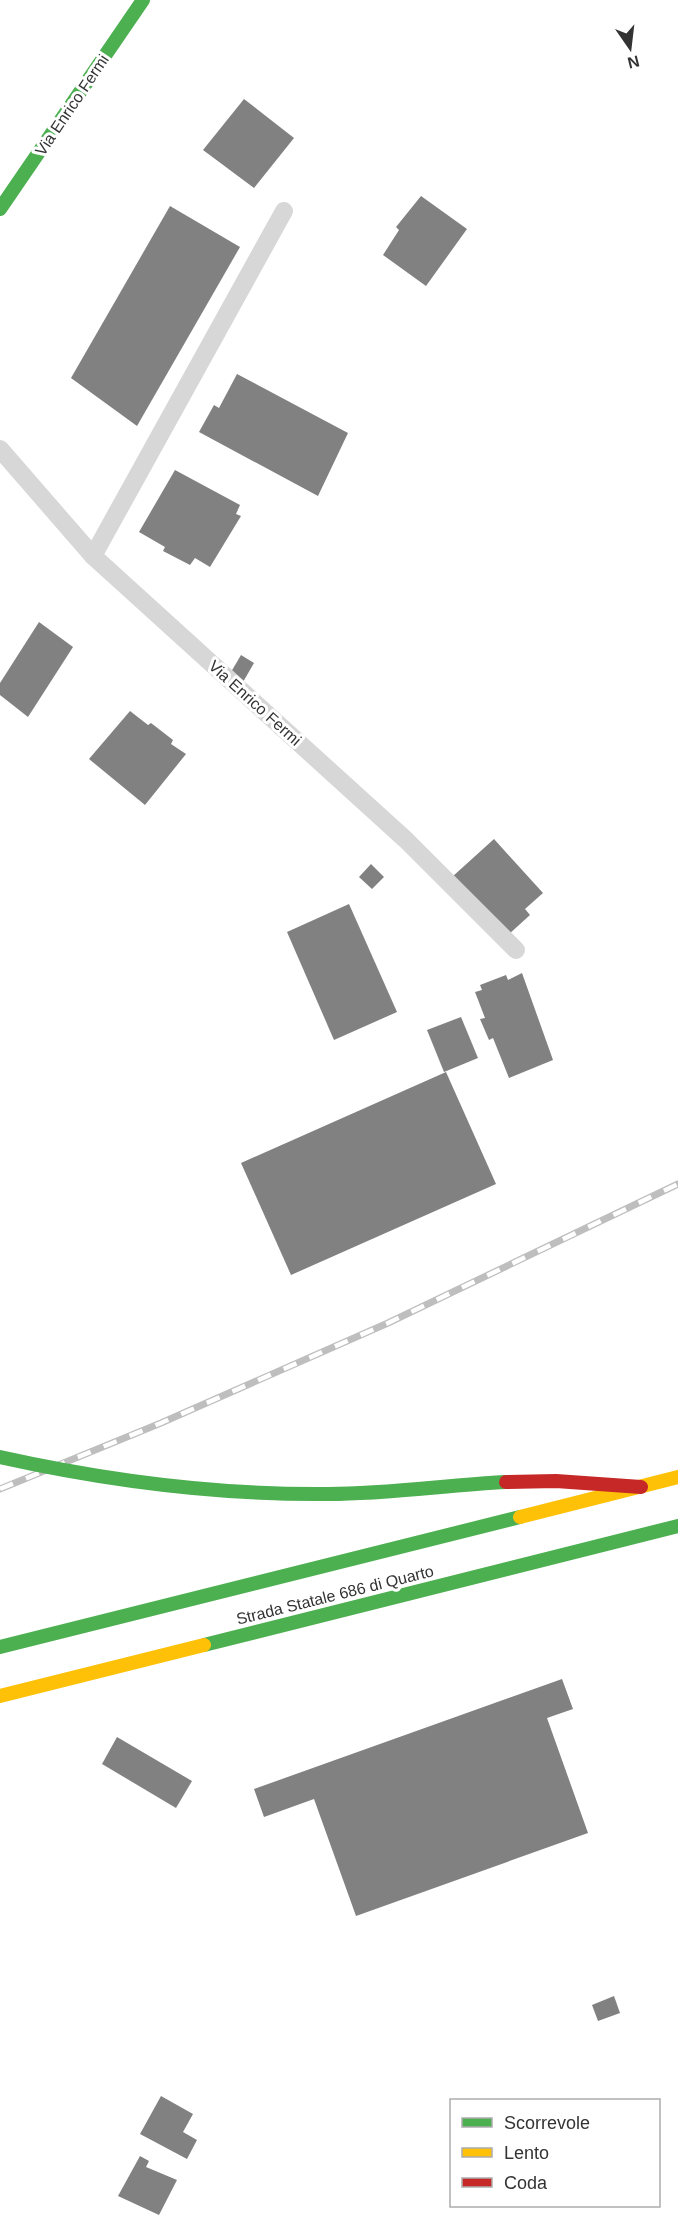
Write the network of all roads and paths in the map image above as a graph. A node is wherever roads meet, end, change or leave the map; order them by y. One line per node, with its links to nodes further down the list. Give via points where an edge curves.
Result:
1 (143, 0): 2 (main road, Via Enrico Fermi)
2 (0, 209)
3 (284, 211): 5 (lane)
4 (0, 449): 5 (lane, Via Enrico Fermi)
5 (93, 556): 6 (lane, Via Enrico Fermi, via 406,840)
6 (516, 950)
7 (0, 1457): 9 (main road, bridge, via 131,1480 260,1492 398,1492 528,1481)
8 (678, 1477): 9 (main road, Strada Statale 686 di Quarto)
9 (641, 1486): 11 (main road, Strada Statale 686 di Quarto, bridge)
10 (678, 1526): 12 (main road, Strada Statale 686 di Quarto)
11 (0, 1647)
12 (0, 1696)

